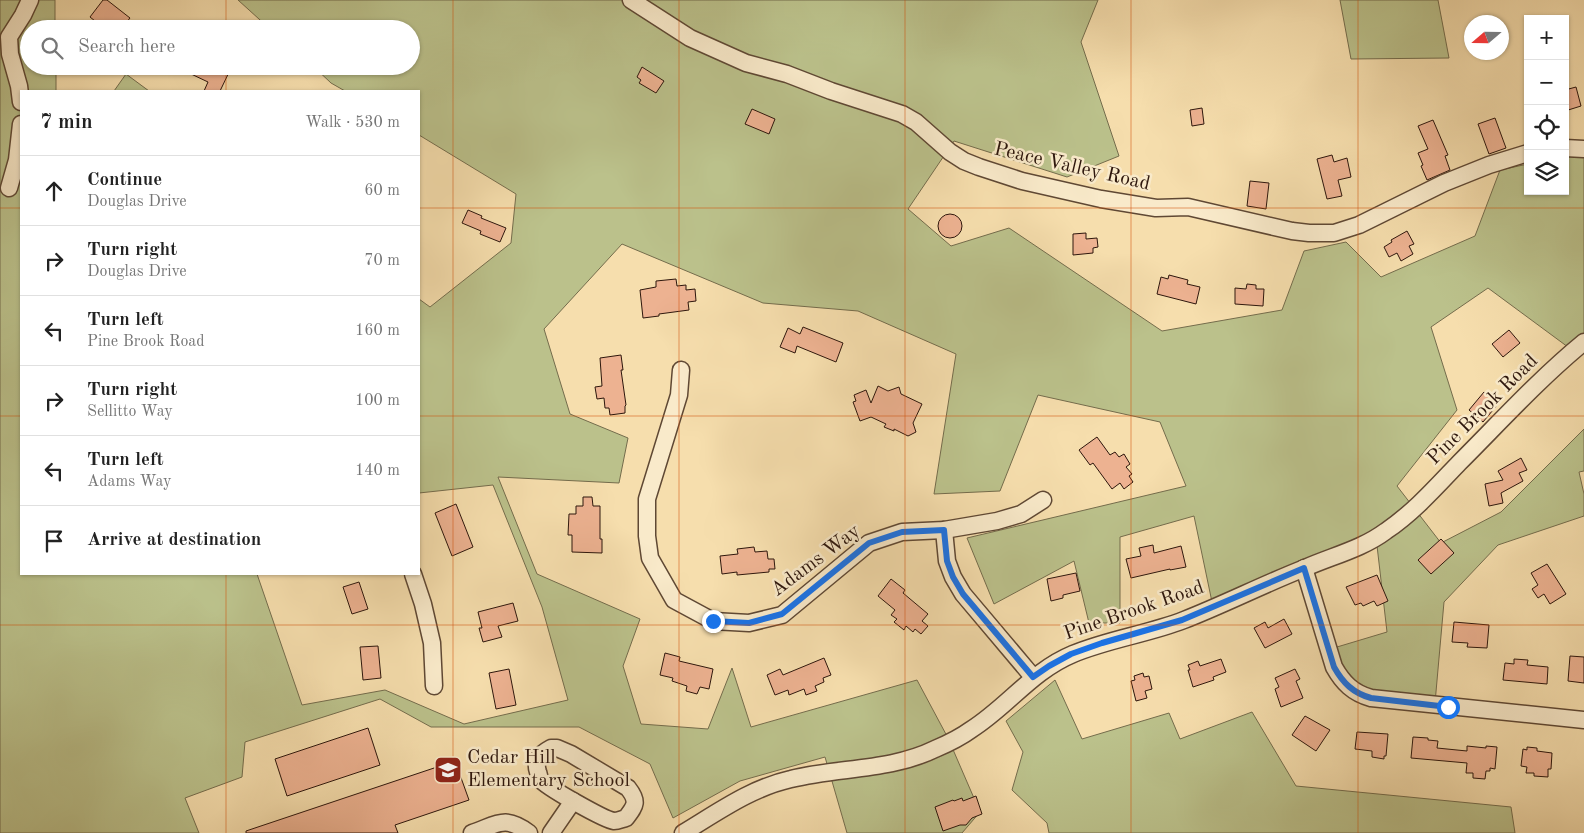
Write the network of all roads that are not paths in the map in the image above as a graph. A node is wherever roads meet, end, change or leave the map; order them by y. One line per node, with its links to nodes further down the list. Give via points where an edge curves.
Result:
1 (30, 0): 3 (street, via 9,37 10,54)
2 (631, 0): 7 (street, Peace Valley Road, via 690,38 746,63 902,114 964,161 1022,181 1101,199 1156,208 1188,207 1292,231 1334,233 1359,225 1489,165)
3 (20, 90)
4 (20, 133): 8 (street)
5 (1569, 148): 6 (street)
6 (1584, 149)
7 (1524, 154)
8 (10, 188)
9 (1584, 342): 13 (street, Pine Brook Road, via 1526,394 1419,505 1386,532 1359,548)
10 (681, 370): 12 (street, Adams Way, via 679,396 647,499 650,558 674,600 713,621 749,623 782,614 869,543 902,532)
11 (1043, 500): 12 (street, Adams Way, via 1021,514)
12 (944, 530): 15 (street, via 947,561 953,577)
13 (1304, 568): 15 (street, Pine Brook Road, via 1182,620 1071,654); 17 (street, via 1334,667 1356,692 1371,698)
14 (413, 575): 16 (street, via 432,643)
15 (1033, 677): 22 (street, Pine Brook Road, via 972,730 934,750 887,765 793,778 769,785)
16 (434, 686)
17 (1584, 720)
18 (573, 801): 18 (street, via 614,821 626,818 635,803 628,788 570,754 551,748 536,762 540,779); 21 (street)
19 (472, 833): 20 (street, via 503,822 520,826)
20 (529, 833)
21 (551, 833)
22 (683, 833)

